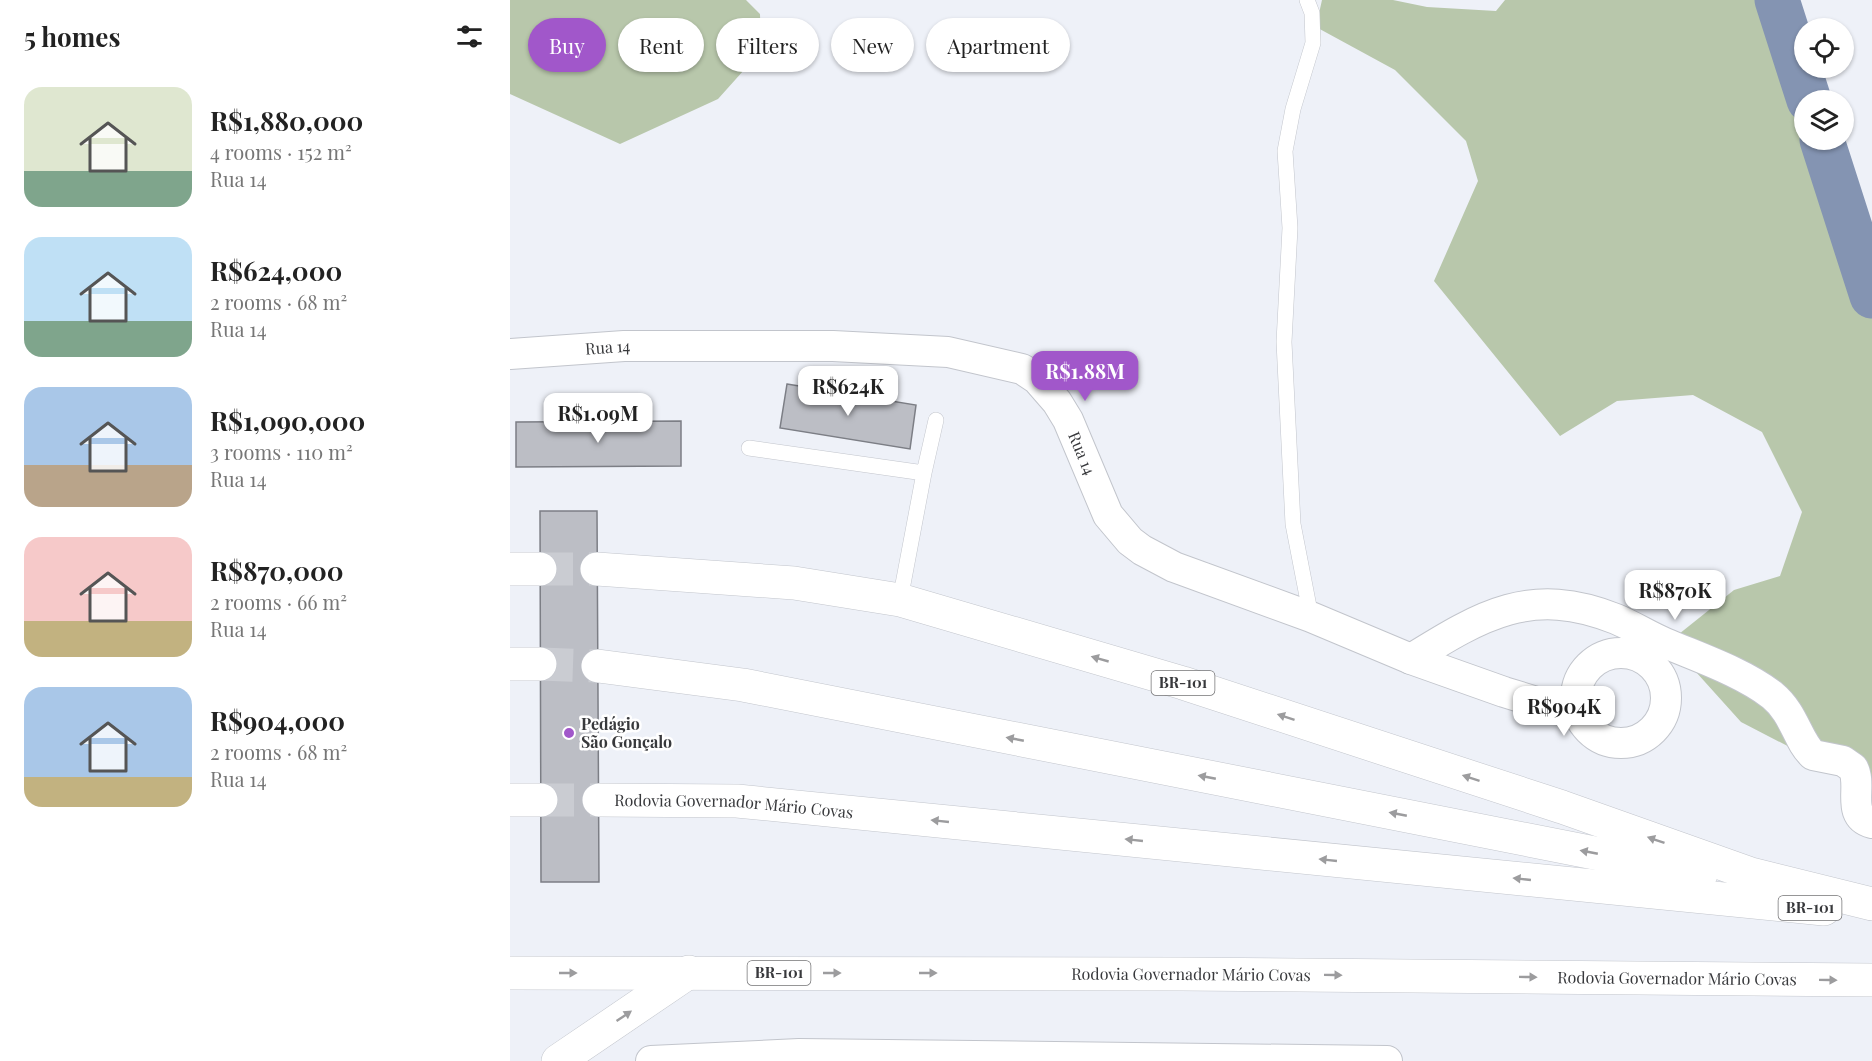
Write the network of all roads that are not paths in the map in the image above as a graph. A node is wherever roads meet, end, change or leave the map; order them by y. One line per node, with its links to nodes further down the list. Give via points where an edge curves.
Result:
1 (1307, 0): 8 (lane, via 1312,13 1313,43 1285,151 1290,228 1284,342 1293,524)
2 (510, 354): 8 (street, Rua 14, via 624,346 833,346 948,352 1022,369 1037,379 1057,402 1108,514 1130,541 1174,567)
3 (936, 420): 5 (lane)
4 (749, 448): 5 (lane)
5 (924, 473): 7 (lane)
6 (597, 569): 7 (highway, BR-101, via 794,583)
7 (900, 600): 14 (highway, BR-101, one-way to 7, via 1751,874 1183,683)
8 (1311, 617): 9 (street, Rua 14)
9 (1411, 659): 11 (street, Rua 14); 13 (street, via 1461,628 1515,608 1552,603 1615,619 1771,694 1791,715 1809,751 1853,768 1857,811)
10 (598, 666): 14 (highway, BR-101, one-way to 10, via 743,685)
11 (1578, 715)
12 (599, 800): 15 (highway, Rodovia Governador Mário Covas / BR-101, one-way to 12, via 737,801)
13 (1869, 822)
14 (1872, 906)
15 (1872, 914)
16 (689, 972): 17 (highway, Rodovia Governador Mário Covas / BR-101, one-way to 16); 18 (highway, Rodovia Governador Mário Covas / BR-101, one-way to 18); 20 (highway, one-way to 16)
17 (510, 973)
18 (1872, 980)
19 (799, 1058): 21 (street); 22 (street)
20 (558, 1061)
21 (651, 1061)
22 (1387, 1061)

